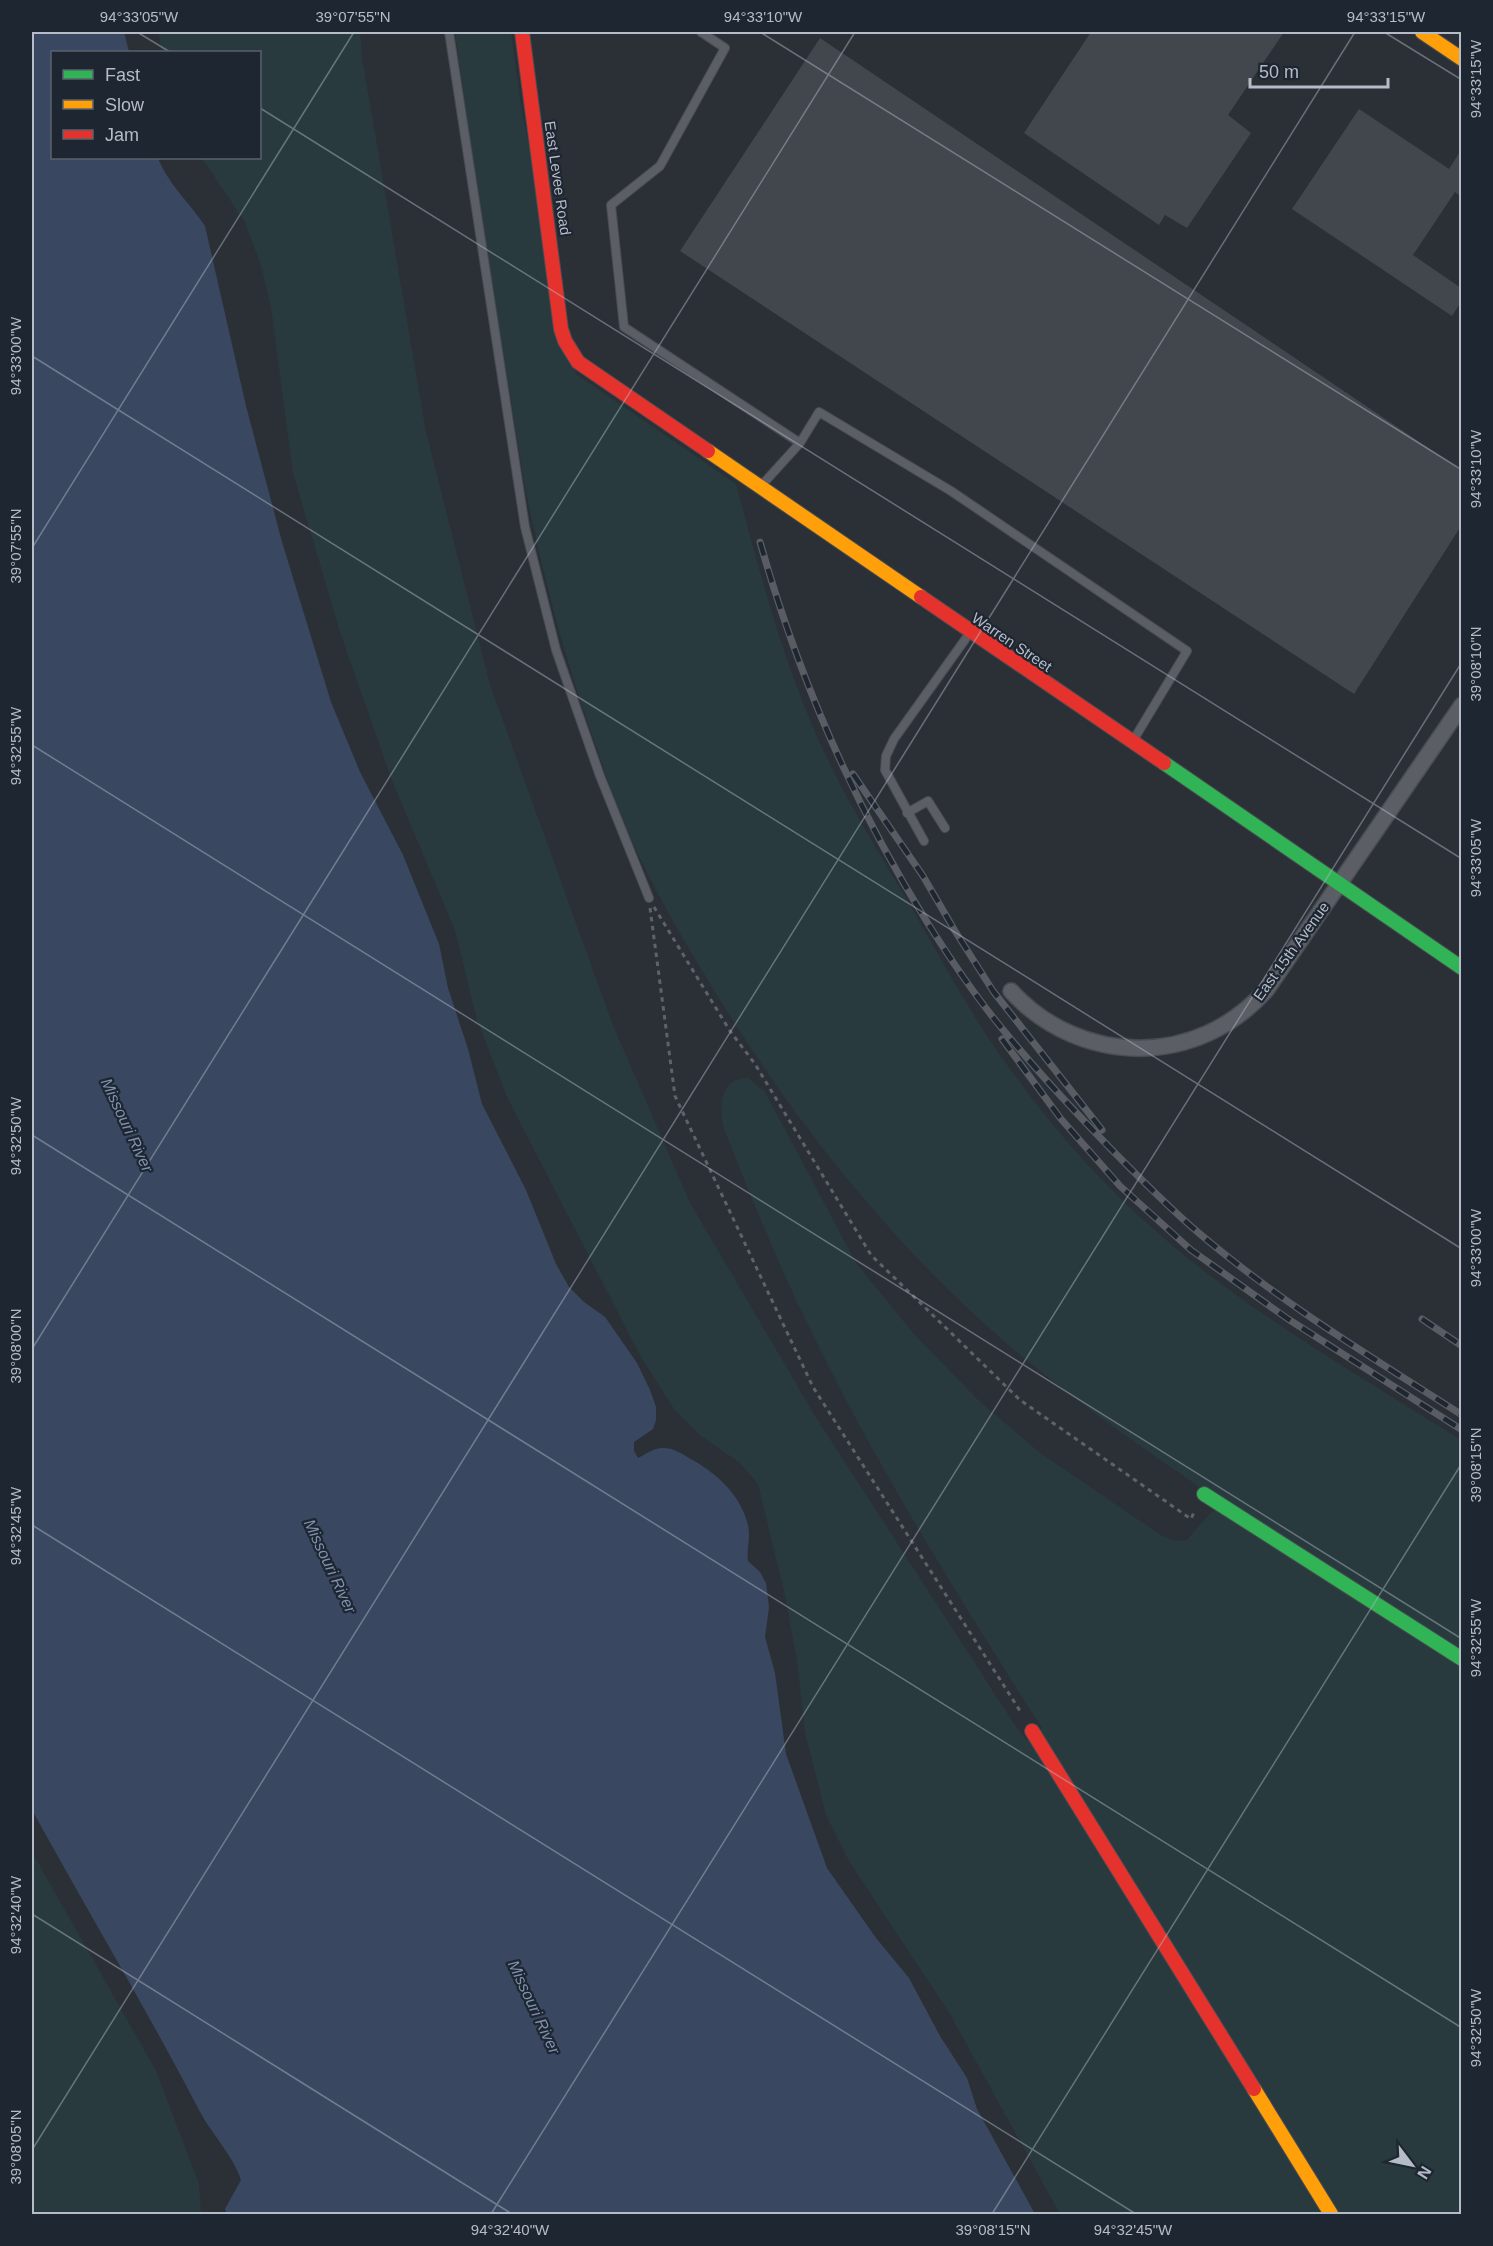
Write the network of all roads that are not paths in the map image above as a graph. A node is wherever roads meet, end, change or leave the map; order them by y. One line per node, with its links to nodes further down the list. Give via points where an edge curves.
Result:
1 (448, 32): 16 (lane, via 525,527 556,650 600,776)
2 (522, 32): 6 (street, East Levee Road)
3 (701, 32): 7 (lane, via 725,48 660,166 611,205 624,327)
4 (1422, 32): 5 (street)
5 (1461, 58)
6 (561, 328): 8 (street, Warren Street, via 578,362)
7 (800, 443): 8 (lane); 11 (lane, via 819,412 951,491 1187,651)
8 (759, 488): 9 (street, Warren Street)
9 (970, 633): 11 (street, Warren Street); 12 (lane, via 886,756 885,770)
10 (1461, 705): 15 (street, East 15th Avenue)
11 (1132, 743): 15 (street, Warren Street)
12 (907, 813): 13 (lane, via 928,801); 14 (lane)
13 (945, 828)
14 (924, 842)
15 (1338, 884): 17 (street, Warren Street); 18 (street, East 15th Avenue, via 1258,999 1236,1018 1199,1038 1171,1046 1115,1047 1064,1032 1041,1019)
16 (649, 898)
17 (1461, 968)
18 (1011, 991)
19 (1204, 1494): 20 (street)
20 (1461, 1659)
21 (1032, 1731): 22 (street)
22 (1330, 2214)

